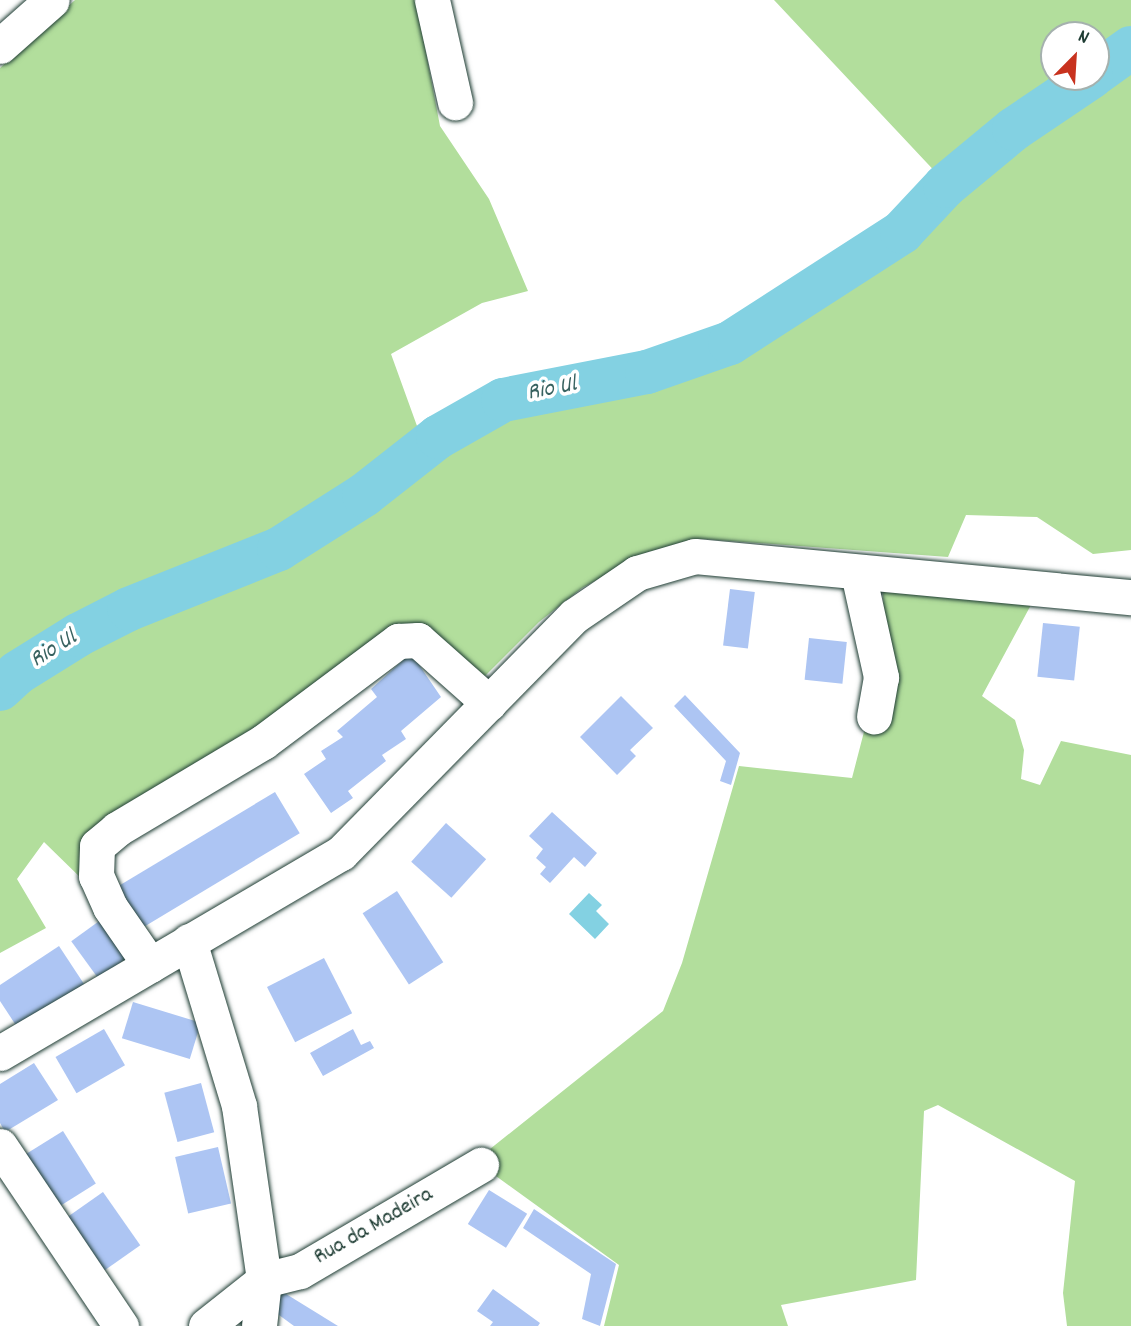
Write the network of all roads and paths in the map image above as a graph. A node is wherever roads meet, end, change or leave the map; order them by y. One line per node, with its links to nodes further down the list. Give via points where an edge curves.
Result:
1 (52, 0): 3 (street)
2 (432, 0): 4 (street)
3 (0, 46)
4 (455, 102)
5 (858, 573): 6 (street); 7 (street, via 695,556 637,573 574,615); 8 (street, via 881,677)
6 (1131, 597)
7 (489, 703): 9 (street, via 341,853); 10 (street, via 418,640 398,641 263,741 117,829 97,846 96,876 110,907)
8 (874, 716)
9 (189, 941): 10 (street); 14 (street, via 239,1106)
10 (150, 965): 11 (street)
11 (0, 1053)
12 (0, 1146): 16 (street)
13 (481, 1165): 14 (street, Rua da Madeira, via 300,1271)
14 (264, 1280): 15 (street); 17 (street)
15 (261, 1325)
16 (121, 1326)
17 (206, 1326)

